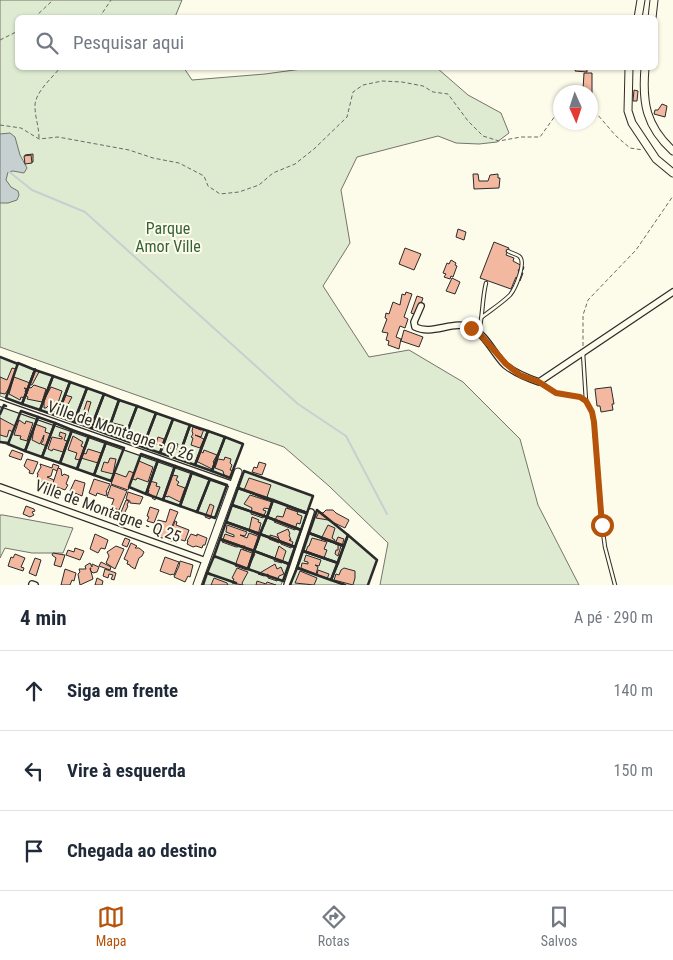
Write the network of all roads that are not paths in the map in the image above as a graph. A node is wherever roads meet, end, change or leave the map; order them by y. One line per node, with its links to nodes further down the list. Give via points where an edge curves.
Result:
1 (641, 0): 3 (street)
2 (654, 0): 4 (street)
3 (638, 15)
4 (652, 15)
5 (628, 70): 8 (street, via 628,111 632,123 651,152)
6 (645, 70): 7 (street, via 643,87 647,115 660,139)
7 (673, 151)
8 (673, 173)
9 (508, 252): 13 (lane, via 521,260 516,284 511,294)
10 (486, 283): 13 (lane)
11 (673, 292): 15 (street)
12 (421, 306): 14 (street, via 414,322 419,329 460,325)
13 (482, 317): 14 (lane)
14 (479, 333): 16 (street, via 506,364 520,375)
15 (583, 353): 16 (street); 17 (lane)
16 (539, 382): 17 (lane, via 556,393)
17 (586, 401): 26 (lane, via 594,422 605,547)
18 (0, 403): 20 (street, Ville de Montagne - Q 26)
19 (238, 472): 20 (street)
20 (234, 485): 23 (street)
21 (0, 487): 23 (street, Ville de Montagne - Q 25)
22 (311, 512): 25 (street)
23 (206, 561): 24 (street)
24 (198, 585)
25 (287, 585)
26 (616, 585)

